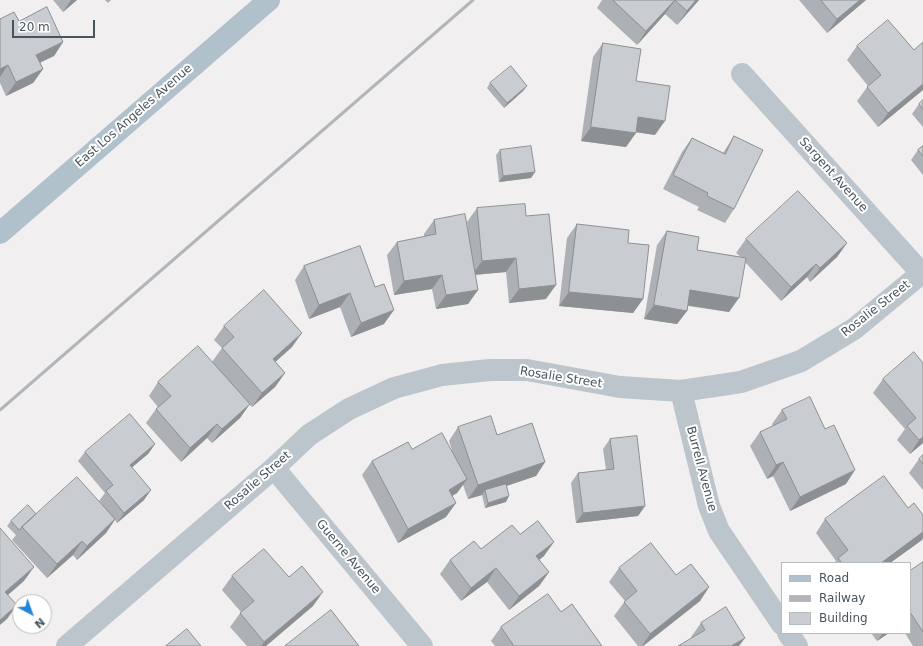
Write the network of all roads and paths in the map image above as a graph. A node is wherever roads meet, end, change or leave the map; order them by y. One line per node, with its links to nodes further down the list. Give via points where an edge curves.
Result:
1 (268, 0): 3 (main road, East Los Angeles Avenue)
2 (742, 74): 4 (street, Sargent Avenue)
3 (0, 233)
4 (922, 273): 5 (street, Rosalie Street, via 854,329 801,361 741,382)
5 (681, 391): 6 (street, Rosalie Street, via 620,387 527,370 490,370 442,375 394,388 349,409 309,435); 7 (street, Burrell Avenue, via 709,506 719,531)
6 (274, 468): 9 (street, Rosalie Street); 10 (street, Guerne Avenue)
7 (781, 623)
8 (789, 634): 11 (street)
9 (67, 646)
10 (422, 646)
11 (797, 646)

